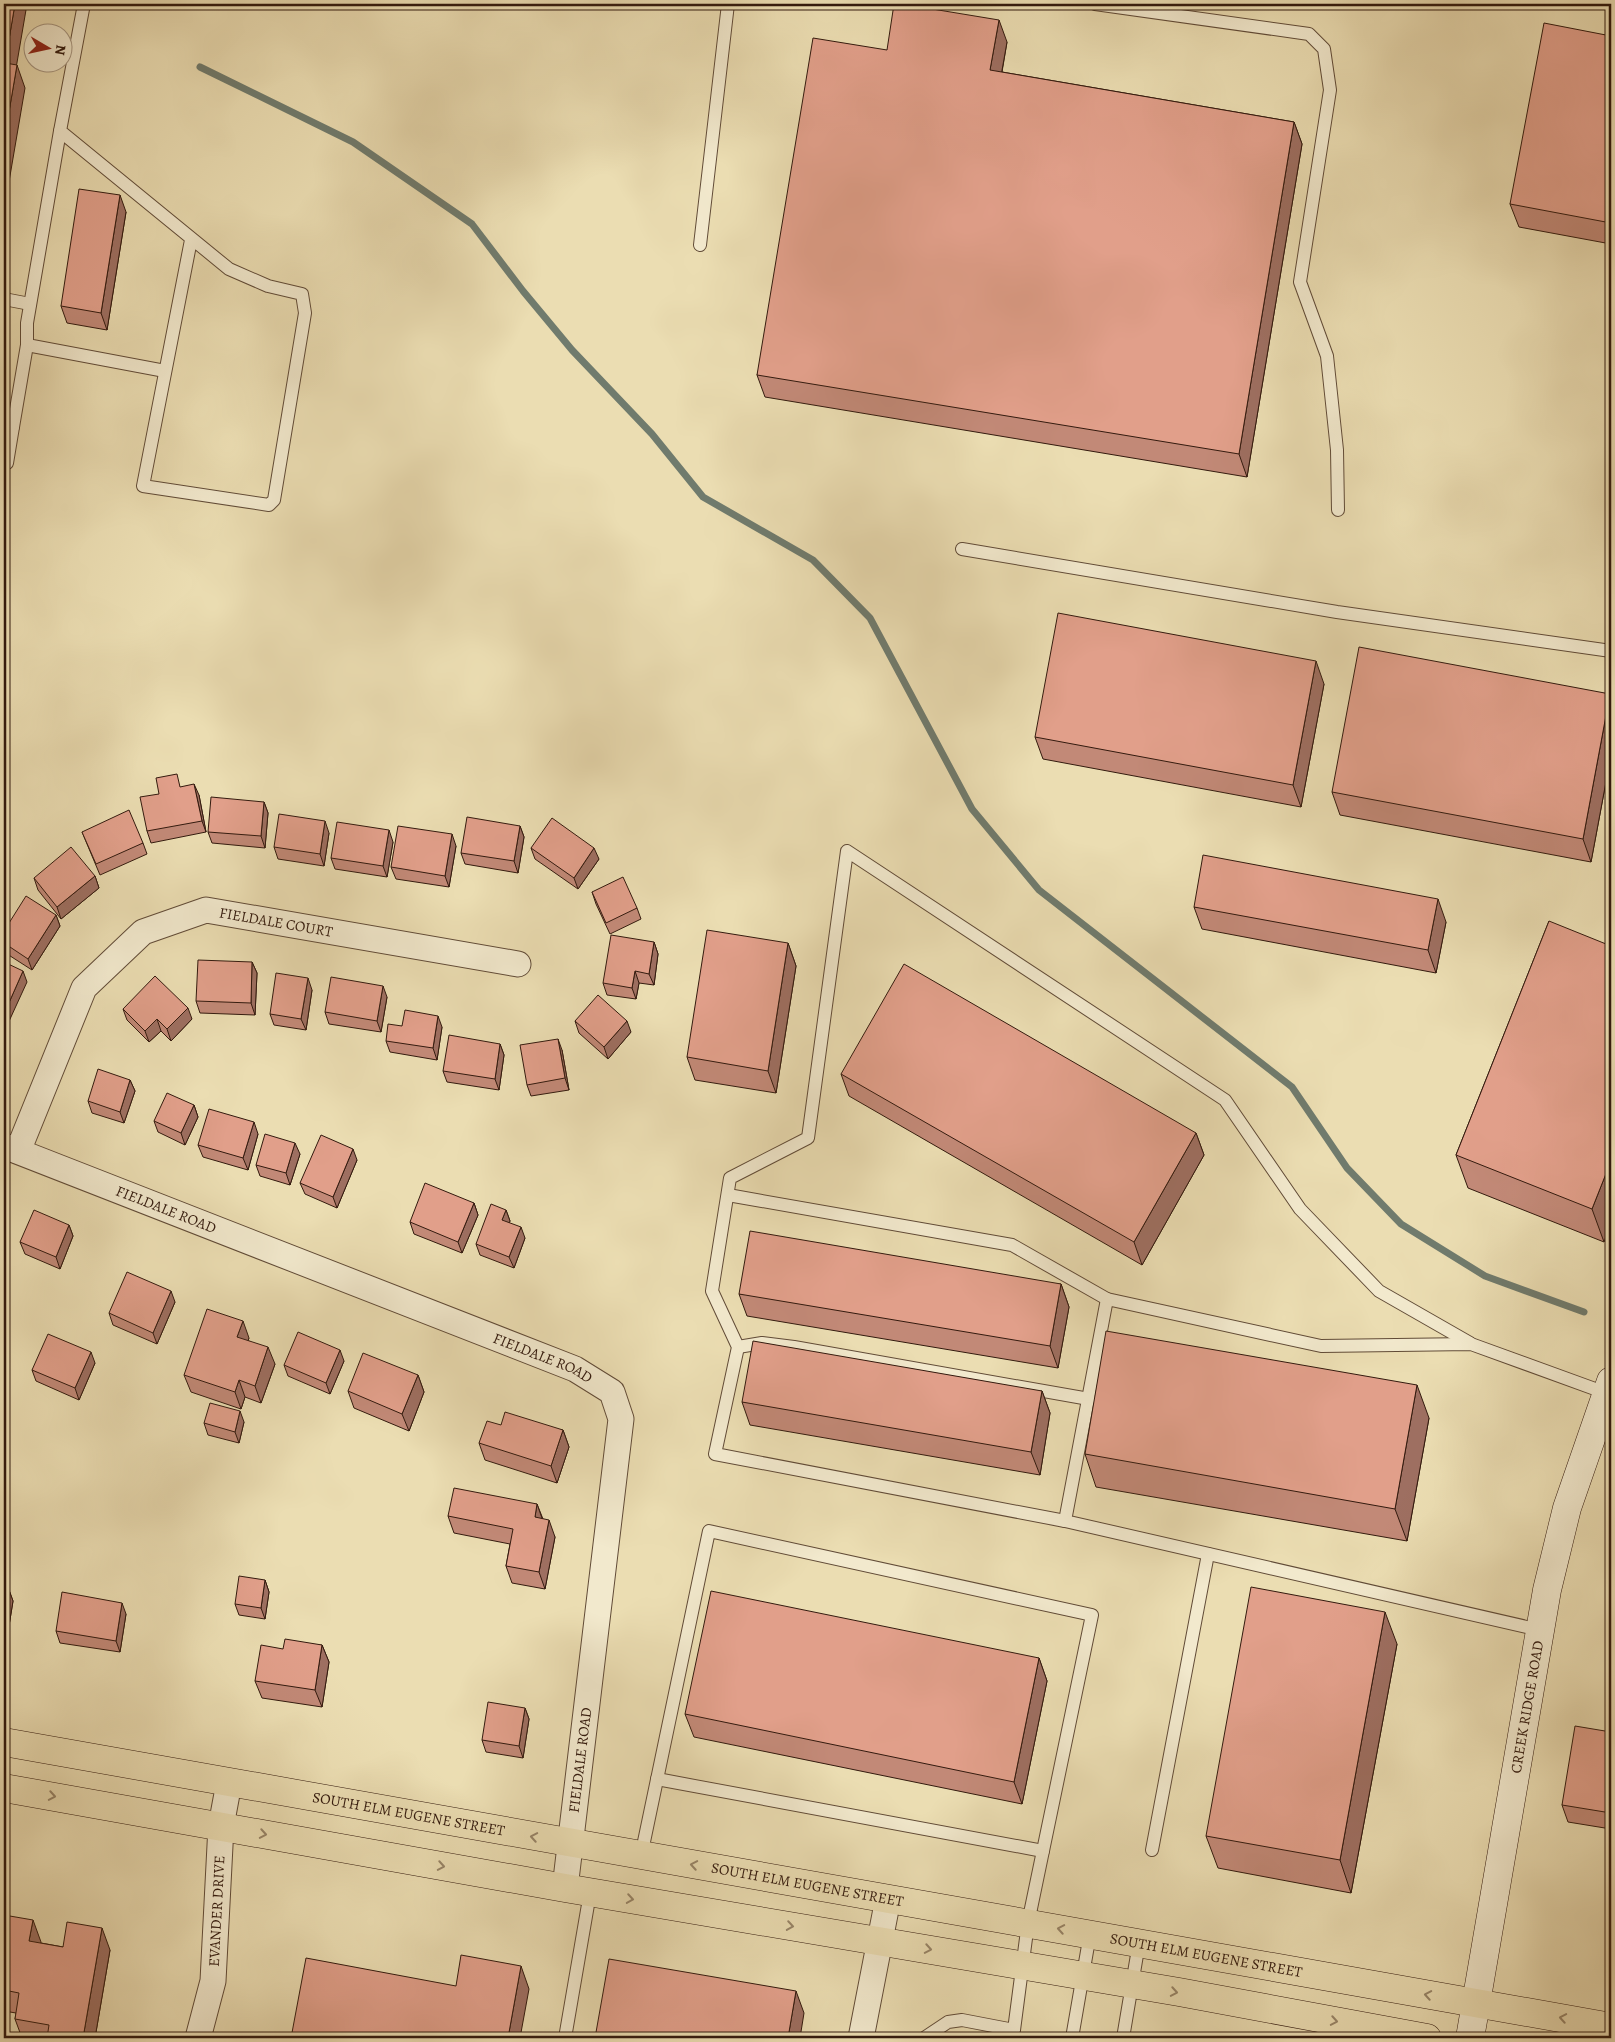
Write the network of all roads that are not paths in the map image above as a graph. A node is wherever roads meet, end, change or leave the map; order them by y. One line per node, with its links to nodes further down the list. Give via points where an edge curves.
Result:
1 (84, 4): 4 (lane)
2 (728, 4): 6 (lane)
3 (1095, 4): 13 (lane, via 1309,34 1324,49 1330,90 1300,282 1327,356 1337,450)
4 (60, 131): 5 (lane); 8 (lane)
5 (191, 240): 10 (lane); 10 (lane, via 228,269 268,286 302,294 305,313 274,500 269,505 143,486)
6 (700, 245)
7 (4, 299): 8 (lane)
8 (30, 304): 9 (lane)
9 (27, 345): 10 (lane); 11 (lane)
10 (165, 371)
11 (8, 426): 12 (lane)
12 (7, 462)
13 (1338, 510)
14 (962, 550): 15 (lane, via 1337,612)
15 (1611, 651)
16 (518, 964): 17 (street, FIELDALE COURT, via 206,910 143,932 84,988)
17 (11, 1149): 32 (street, FIELDALE ROAD, via 576,1369 612,1392 621,1419)
18 (728, 1194): 19 (lane, via 1012,1245); 20 (lane, via 730,1178 808,1138 848,851 1225,1100 1300,1209 1379,1291); 21 (lane, via 712,1291)
19 (1107, 1299): 20 (lane, via 1321,1346); 23 (lane)
20 (1470, 1344): 22 (lane)
21 (738, 1347): 23 (lane, via 762,1343 794,1347); 24 (lane, via 715,1454)
22 (1609, 1387): 26 (main road, CREEK RIDGE ROAD, via 1567,1508)
23 (1088, 1399): 24 (lane)
24 (1065, 1521): 25 (lane)
25 (1208, 1554): 26 (lane); 33 (lane)
26 (1540, 1630): 45 (main road, CREEK RIDGE ROAD)
27 (4, 1742): 29 (main road, SOUTH ELM EUGENE STREET)
28 (657, 1779): 34 (lane); 34 (lane, via 709,1531 1092,1615); 35 (lane)
29 (228, 1783): 31 (street, EVANDER DRIVE); 32 (main road, SOUTH ELM EUGENE STREET, one-way to 29)
30 (4, 1788): 31 (main road, one-way to 31)
31 (221, 1826): 36 (main road, one-way to 36); 48 (street, EVANDER DRIVE, via 213,1981)
32 (570, 1843): 35 (main road, SOUTH ELM EUGENE STREET); 36 (street, FIELDALE ROAD)
33 (1152, 1850)
34 (1043, 1851): 38 (lane)
35 (641, 1856): 37 (main road, SOUTH ELM EUGENE STREET, one-way to 35)
36 (577, 1890): 40 (main road, one-way to 40); 49 (lane)
37 (888, 1899): 38 (main road, SOUTH ELM EUGENE STREET); 40 (street)
38 (1028, 1923): 39 (main road, SOUTH ELM EUGENE STREET, one-way to 38); 42 (lane)
39 (1090, 1934): 41 (main road, SOUTH ELM EUGENE STREET); 43 (lane)
40 (880, 1941): 42 (main road, one-way to 42); 50 (street)
41 (1139, 1943): 44 (lane); 45 (main road, SOUTH ELM EUGENE STREET, one-way to 41)
42 (1022, 1966): 43 (main road); 47 (lane)
43 (1083, 1976): 44 (main road); 52 (lane)
44 (1133, 1984): 53 (lane); 54 (main road, one-way to 54)
45 (1476, 2003): 46 (main road, SOUTH ELM EUGENE STREET, one-way to 45); 55 (main road, CREEK RIDGE ROAD)
46 (1611, 2027)
47 (1015, 2034): 51 (lane, via 962,2020 948,2022)
48 (198, 2038)
49 (565, 2038)
50 (862, 2038)
51 (924, 2038)
52 (1072, 2038)
53 (1123, 2038)
54 (1427, 2038)
55 (1470, 2038)

